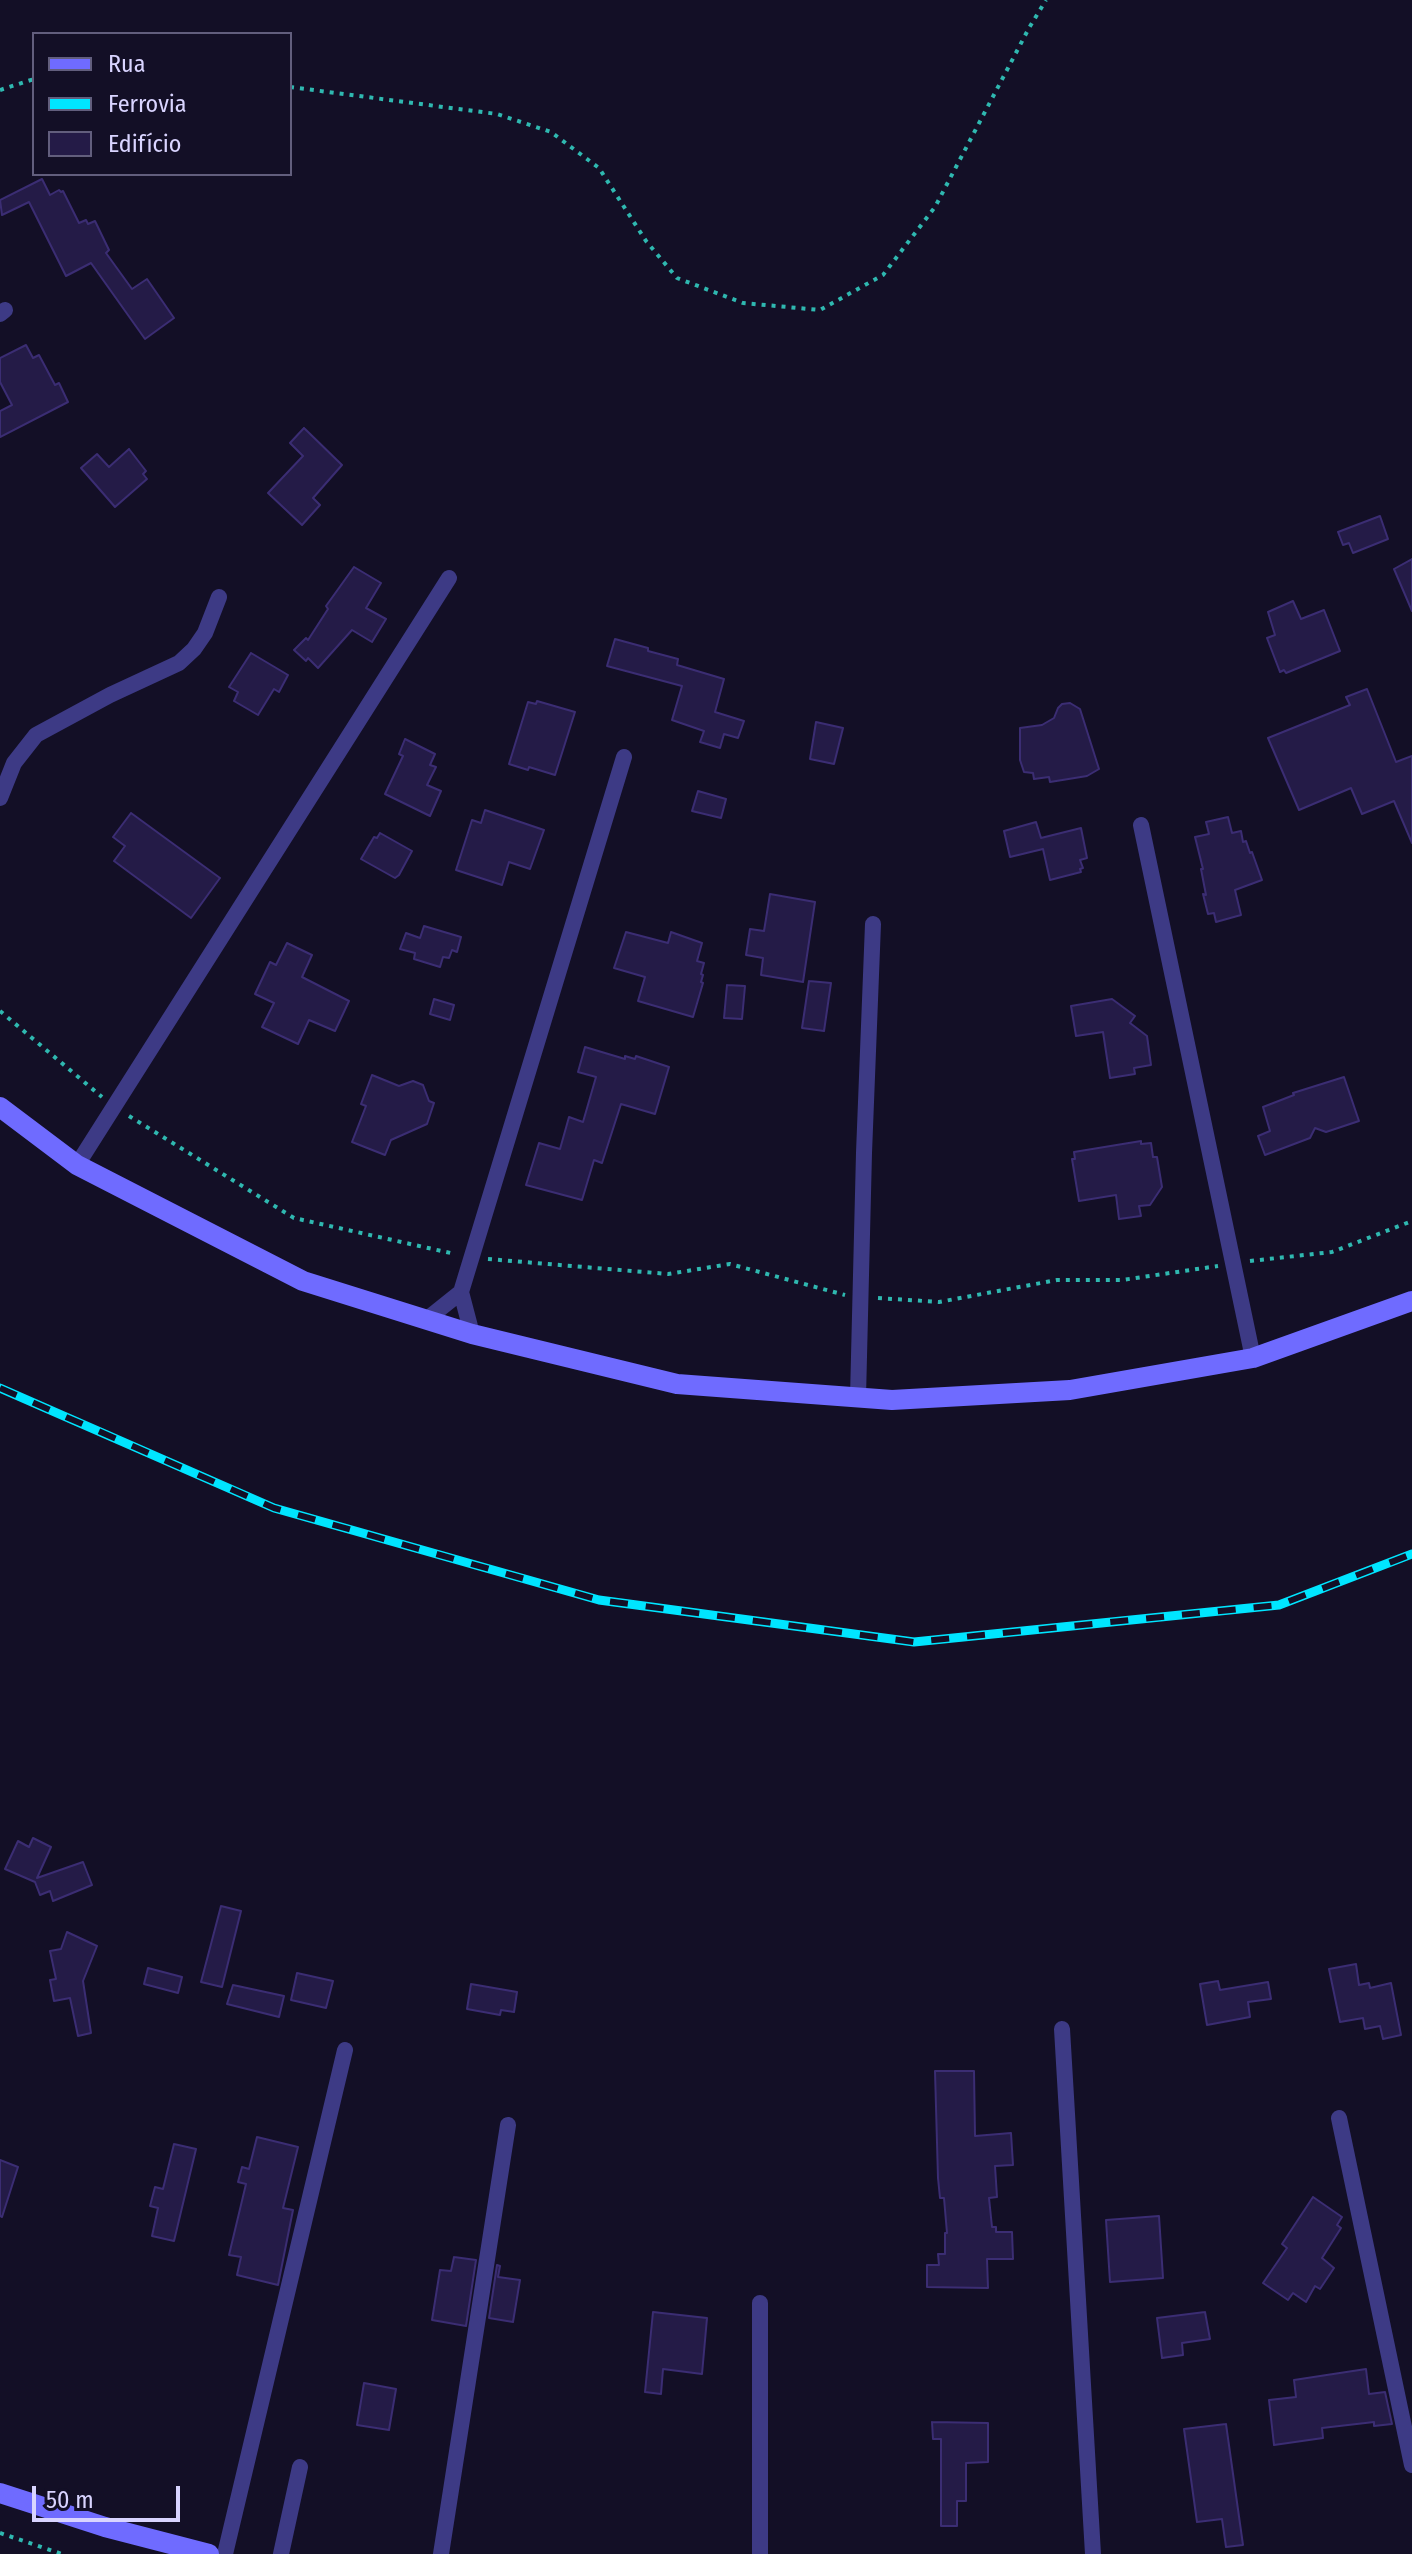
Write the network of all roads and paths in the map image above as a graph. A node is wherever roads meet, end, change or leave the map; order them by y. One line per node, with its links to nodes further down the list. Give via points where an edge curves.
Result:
1 (1046, 0): 3 (path, via 935,207 883,275 820,310 743,303 677,278 599,168 551,132 497,114)
2 (32, 80): 4 (path)
3 (292, 87)
4 (0, 90)
5 (449, 578): 13 (street)
6 (219, 597): 8 (street, via 205,633 179,663 36,735 14,763)
7 (624, 757): 16 (street)
8 (0, 798)
9 (1141, 825): 17 (street)
10 (873, 924): 19 (street)
11 (0, 1011): 13 (path)
12 (0, 1107): 14 (street)
13 (114, 1107): 14 (street); 16 (path, via 294,1218)
14 (77, 1165): 21 (street, via 303,1281)
15 (1412, 1221): 17 (path, via 1332,1252)
16 (472, 1258): 18 (street); 19 (path, via 668,1274 730,1264)
17 (1233, 1264): 19 (path, via 1122,1280 1057,1280 939,1302); 23 (street)
18 (461, 1292): 21 (street); 22 (street)
19 (859, 1297): 24 (street)
20 (1412, 1301): 23 (street)
21 (426, 1320): 22 (street)
22 (472, 1334): 24 (street, via 677,1384)
23 (1253, 1358): 24 (street, via 1070,1390 892,1400)
24 (858, 1397)
25 (1062, 2029): 40 (street)
26 (345, 2050): 36 (street)
27 (1339, 2118): 30 (street)
28 (508, 2125): 38 (street)
29 (760, 2303): 39 (street)
30 (1412, 2465)
31 (300, 2467): 37 (street)
32 (0, 2493): 35 (street)
33 (0, 2533): 34 (path)
34 (62, 2554)
35 (209, 2554)
36 (225, 2554)
37 (281, 2554)
38 (441, 2554)
39 (760, 2554)
40 (1093, 2554)

